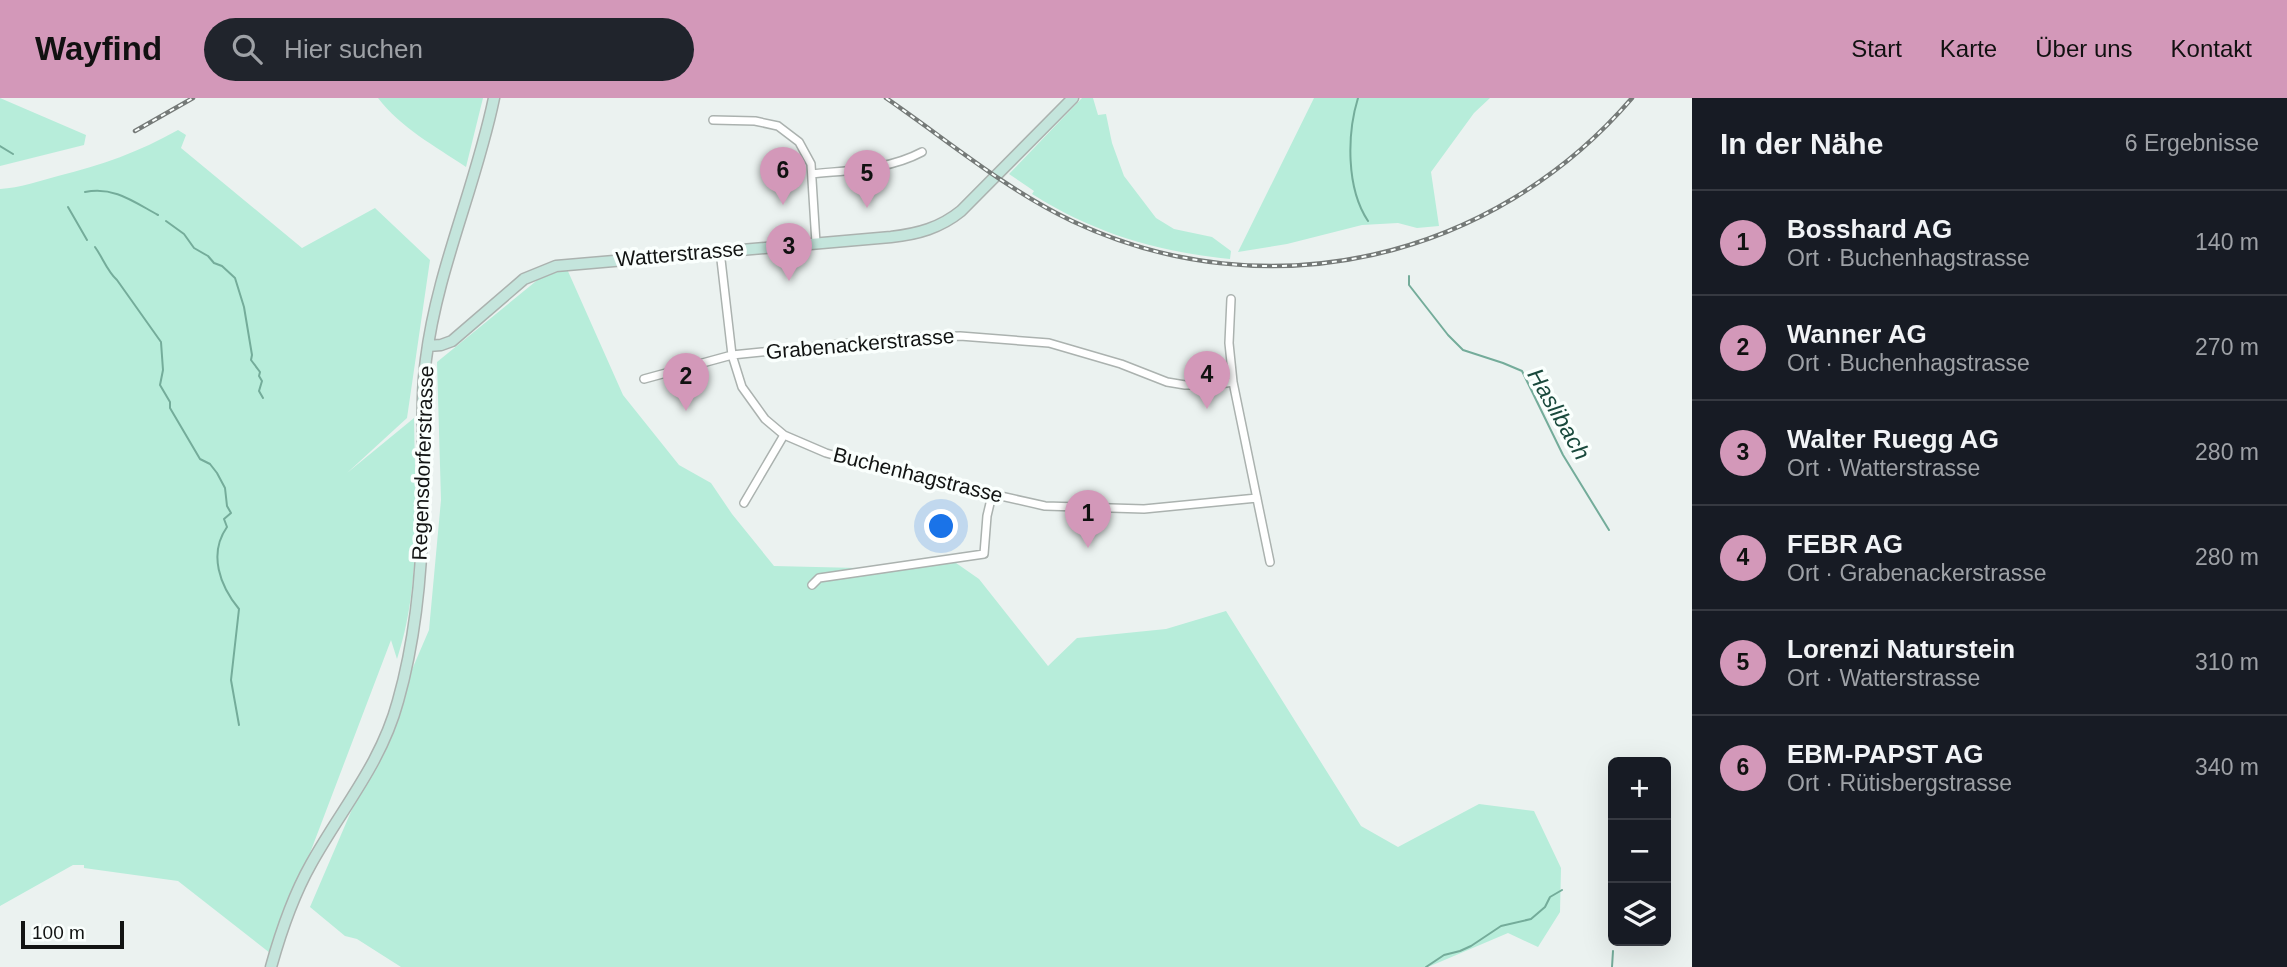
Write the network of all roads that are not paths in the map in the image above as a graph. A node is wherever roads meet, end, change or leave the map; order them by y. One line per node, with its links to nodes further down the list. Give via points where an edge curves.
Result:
1 (494, 98): 9 (street, Regensdorferstrasse)
2 (1073, 98): 6 (street, Watterstrasse, via 972,201 942,224 908,235)
3 (713, 120): 5 (street, via 778,125 799,142)
4 (922, 152): 5 (street, via 881,167)
5 (812, 174): 6 (street)
6 (816, 243): 7 (street, Watterstrasse)
7 (720, 251): 9 (street, Watterstrasse, via 544,269 524,279 452,341); 10 (street, Buchenhagstrasse)
8 (1231, 299): 12 (street)
9 (428, 345): 19 (street, Regensdorferstrasse, via 418,589 393,721 378,757 303,880)
10 (732, 355): 11 (street, Grabenackerstrasse); 12 (street, Grabenackerstrasse, via 960,336 1049,343 1167,382 1200,386); 13 (street, Buchenhagstrasse, via 742,387 765,419)
11 (644, 379)
12 (1233, 382): 15 (street)
13 (784, 435): 14 (street, Buchenhagstrasse, via 826,453); 16 (street)
14 (992, 495): 15 (street, Buchenhagstrasse, via 1045,506 1116,510); 18 (street, via 984,554 819,578)
15 (1257, 498): 17 (street)
16 (744, 503)
17 (1270, 562)
18 (812, 585)
19 (271, 967)

